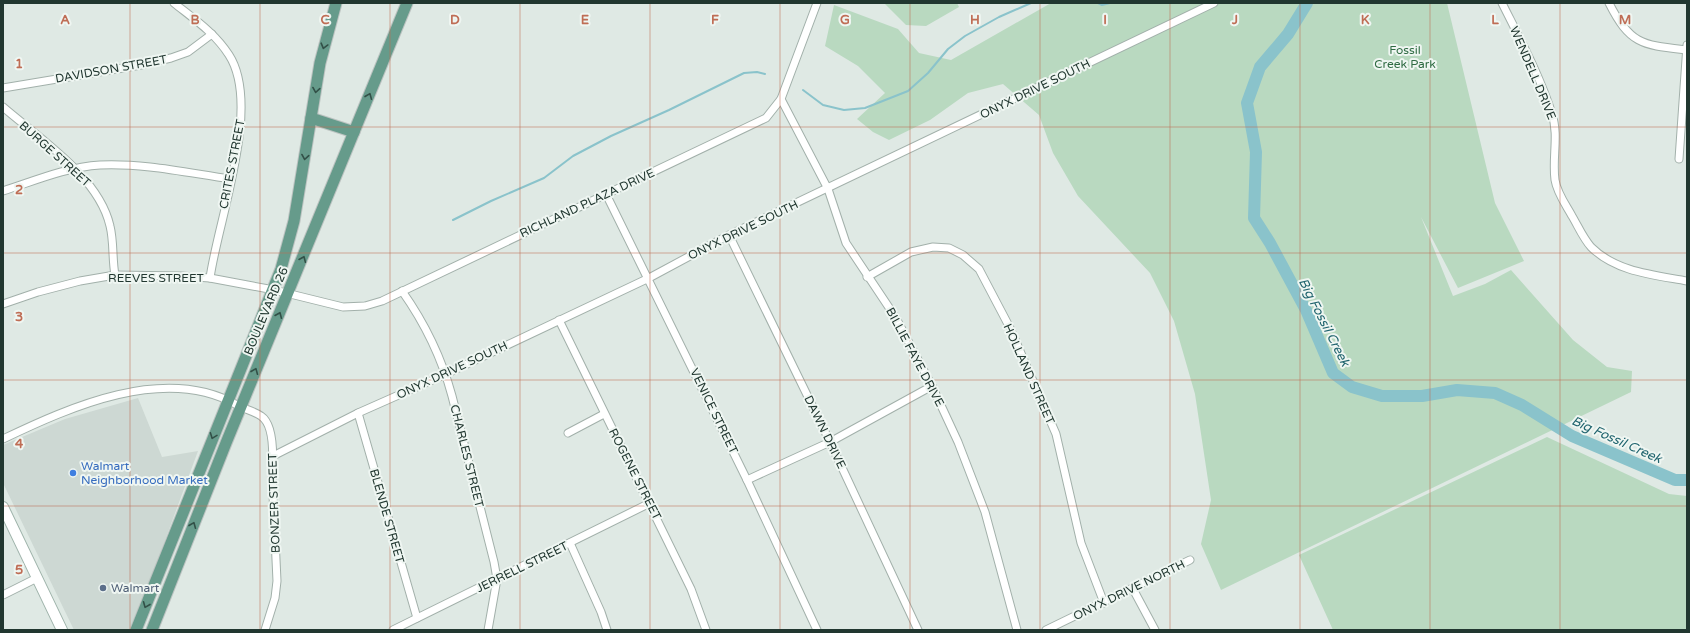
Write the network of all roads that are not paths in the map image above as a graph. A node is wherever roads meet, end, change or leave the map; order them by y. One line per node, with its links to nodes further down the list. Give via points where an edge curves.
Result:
1 (174, 3): 8 (street, CRITES STREET)
2 (336, 3): 14 (main road, BOULEVARD 26, one-way to 14, via 320,63)
3 (407, 3): 15 (main road, BOULEVARD 26, one-way to 3)
4 (817, 3): 12 (street, RICHLAND PLAZA DRIVE)
5 (1214, 3): 19 (street, ONYX DRIVE SOUTH)
6 (1502, 3): 27 (street, WENDELL DRIVE, via 1553,115 1556,135 1553,165 1556,182 1590,246 1606,259 1623,267)
7 (1609, 3): 10 (street, via 1627,32 1640,42)
8 (212, 34): 11 (street, DAVIDSON STREET, via 188,52 141,66); 18 (street, CRITES STREET, via 230,56 242,95 240,128)
9 (1687, 45): 10 (street)
10 (1687, 50): 16 (street)
11 (3, 88)
12 (780, 99): 19 (street, BILLIE FAYE DRIVE); 21 (street, RICHLAND PLAZA DRIVE, via 766,118)
13 (3, 107): 17 (street, BURGE STREET)
14 (311, 118): 15 (main road); 28 (main road, BOULEVARD 26, one-way to 28, via 294,221)
15 (354, 132): 30 (main road, BOULEVARD 26, one-way to 15)
16 (1679, 159)
17 (76, 169): 18 (street, via 99,165 140,166); 20 (street); 23 (street, BURGE STREET, via 92,186 103,205 110,226)
18 (231, 179): 25 (street, CRITES STREET)
19 (828, 189): 22 (street, ONYX DRIVE SOUTH); 24 (street, BILLIE FAYE DRIVE, via 846,243)
20 (3, 191)
21 (606, 194): 26 (street, VENICE STREET); 29 (street, RICHLAND PLAZA DRIVE)
22 (729, 235): 26 (street, ONYX DRIVE SOUTH); 41 (street, DAWN DRIVE)
23 (115, 275): 25 (street, REEVES STREET); 31 (street, REEVES STREET, via 80,281)
24 (867, 277): 34 (street, BILLIE FAYE DRIVE, via 892,312); 54 (street, HOLLAND STREET, via 912,252 933,247 956,251 979,268 1010,328 1056,434 1081,543)
25 (210, 278): 28 (street, REEVES STREET)
26 (649, 278): 32 (street, ONYX DRIVE SOUTH); 43 (street, VENICE STREET)
27 (1687, 281)
28 (274, 290): 30 (street, REEVES STREET); 35 (main road, BOULEVARD 26)
29 (402, 291): 30 (street, RICHLAND PLAZA DRIVE, via 371,304 355,307 343,307); 33 (street, CHARLES STREET, via 416,311)
30 (288, 293): 36 (main road, BOULEVARD 26, one-way to 30)
31 (3, 304)
32 (559, 320): 33 (street, ONYX DRIVE SOUTH); 38 (street, ROGENE STREET)
33 (446, 374): 37 (street, ONYX DRIVE SOUTH); 51 (street, CHARLES STREET)
34 (932, 386): 41 (street); 66 (street, BILLIE FAYE DRIVE, via 958,442 985,512)
35 (228, 399): 36 (street, BONZER STREET); 40 (street, BONZER STREET, via 213,393 174,388 124,394 76,406); 47 (main road, BOULEVARD 26, one-way to 47)
36 (241, 407): 42 (street, BONZER STREET, via 263,416 270,427); 49 (main road, BOULEVARD 26, one-way to 36)
37 (358, 413): 42 (street, ONYX DRIVE SOUTH); 55 (street, BLENDE STREET)
38 (604, 414): 39 (street); 44 (street, ROGENE STREET)
39 (568, 433)
40 (3, 439)
41 (830, 442): 43 (street); 65 (street, DAWN DRIVE)
42 (273, 456): 59 (street, BONZER STREET, via 277,581)
43 (747, 480): 64 (street, VENICE STREET)
44 (650, 503): 46 (street, JERRELL STREET); 63 (street, ROGENE STREET, via 694,596)
45 (3, 507): 50 (main road)
46 (570, 543): 51 (street, JERRELL STREET); 62 (street)
47 (166, 556): 49 (main road); 57 (main road, BOULEVARD 26, one-way to 57)
48 (1190, 560): 52 (street, ONYX DRIVE NORTH)
49 (179, 561): 58 (main road, BOULEVARD 26)
50 (37, 578): 53 (street); 56 (main road)
51 (497, 579): 55 (street, JERRELL STREET); 61 (street, CHARLES STREET)
52 (1133, 589): 54 (street, ONYX DRIVE NORTH); 68 (street)
53 (3, 594)
54 (1104, 604): 67 (street, ONYX DRIVE NORTH)
55 (417, 618): 60 (street, JERRELL STREET)
56 (62, 630)
57 (136, 630)
58 (152, 630)
59 (265, 630)
60 (393, 630)
61 (488, 630)
62 (607, 630)
63 (706, 630)
64 (817, 630)
65 (918, 630)
66 (1017, 630)
67 (1046, 630)
68 (1155, 630)

